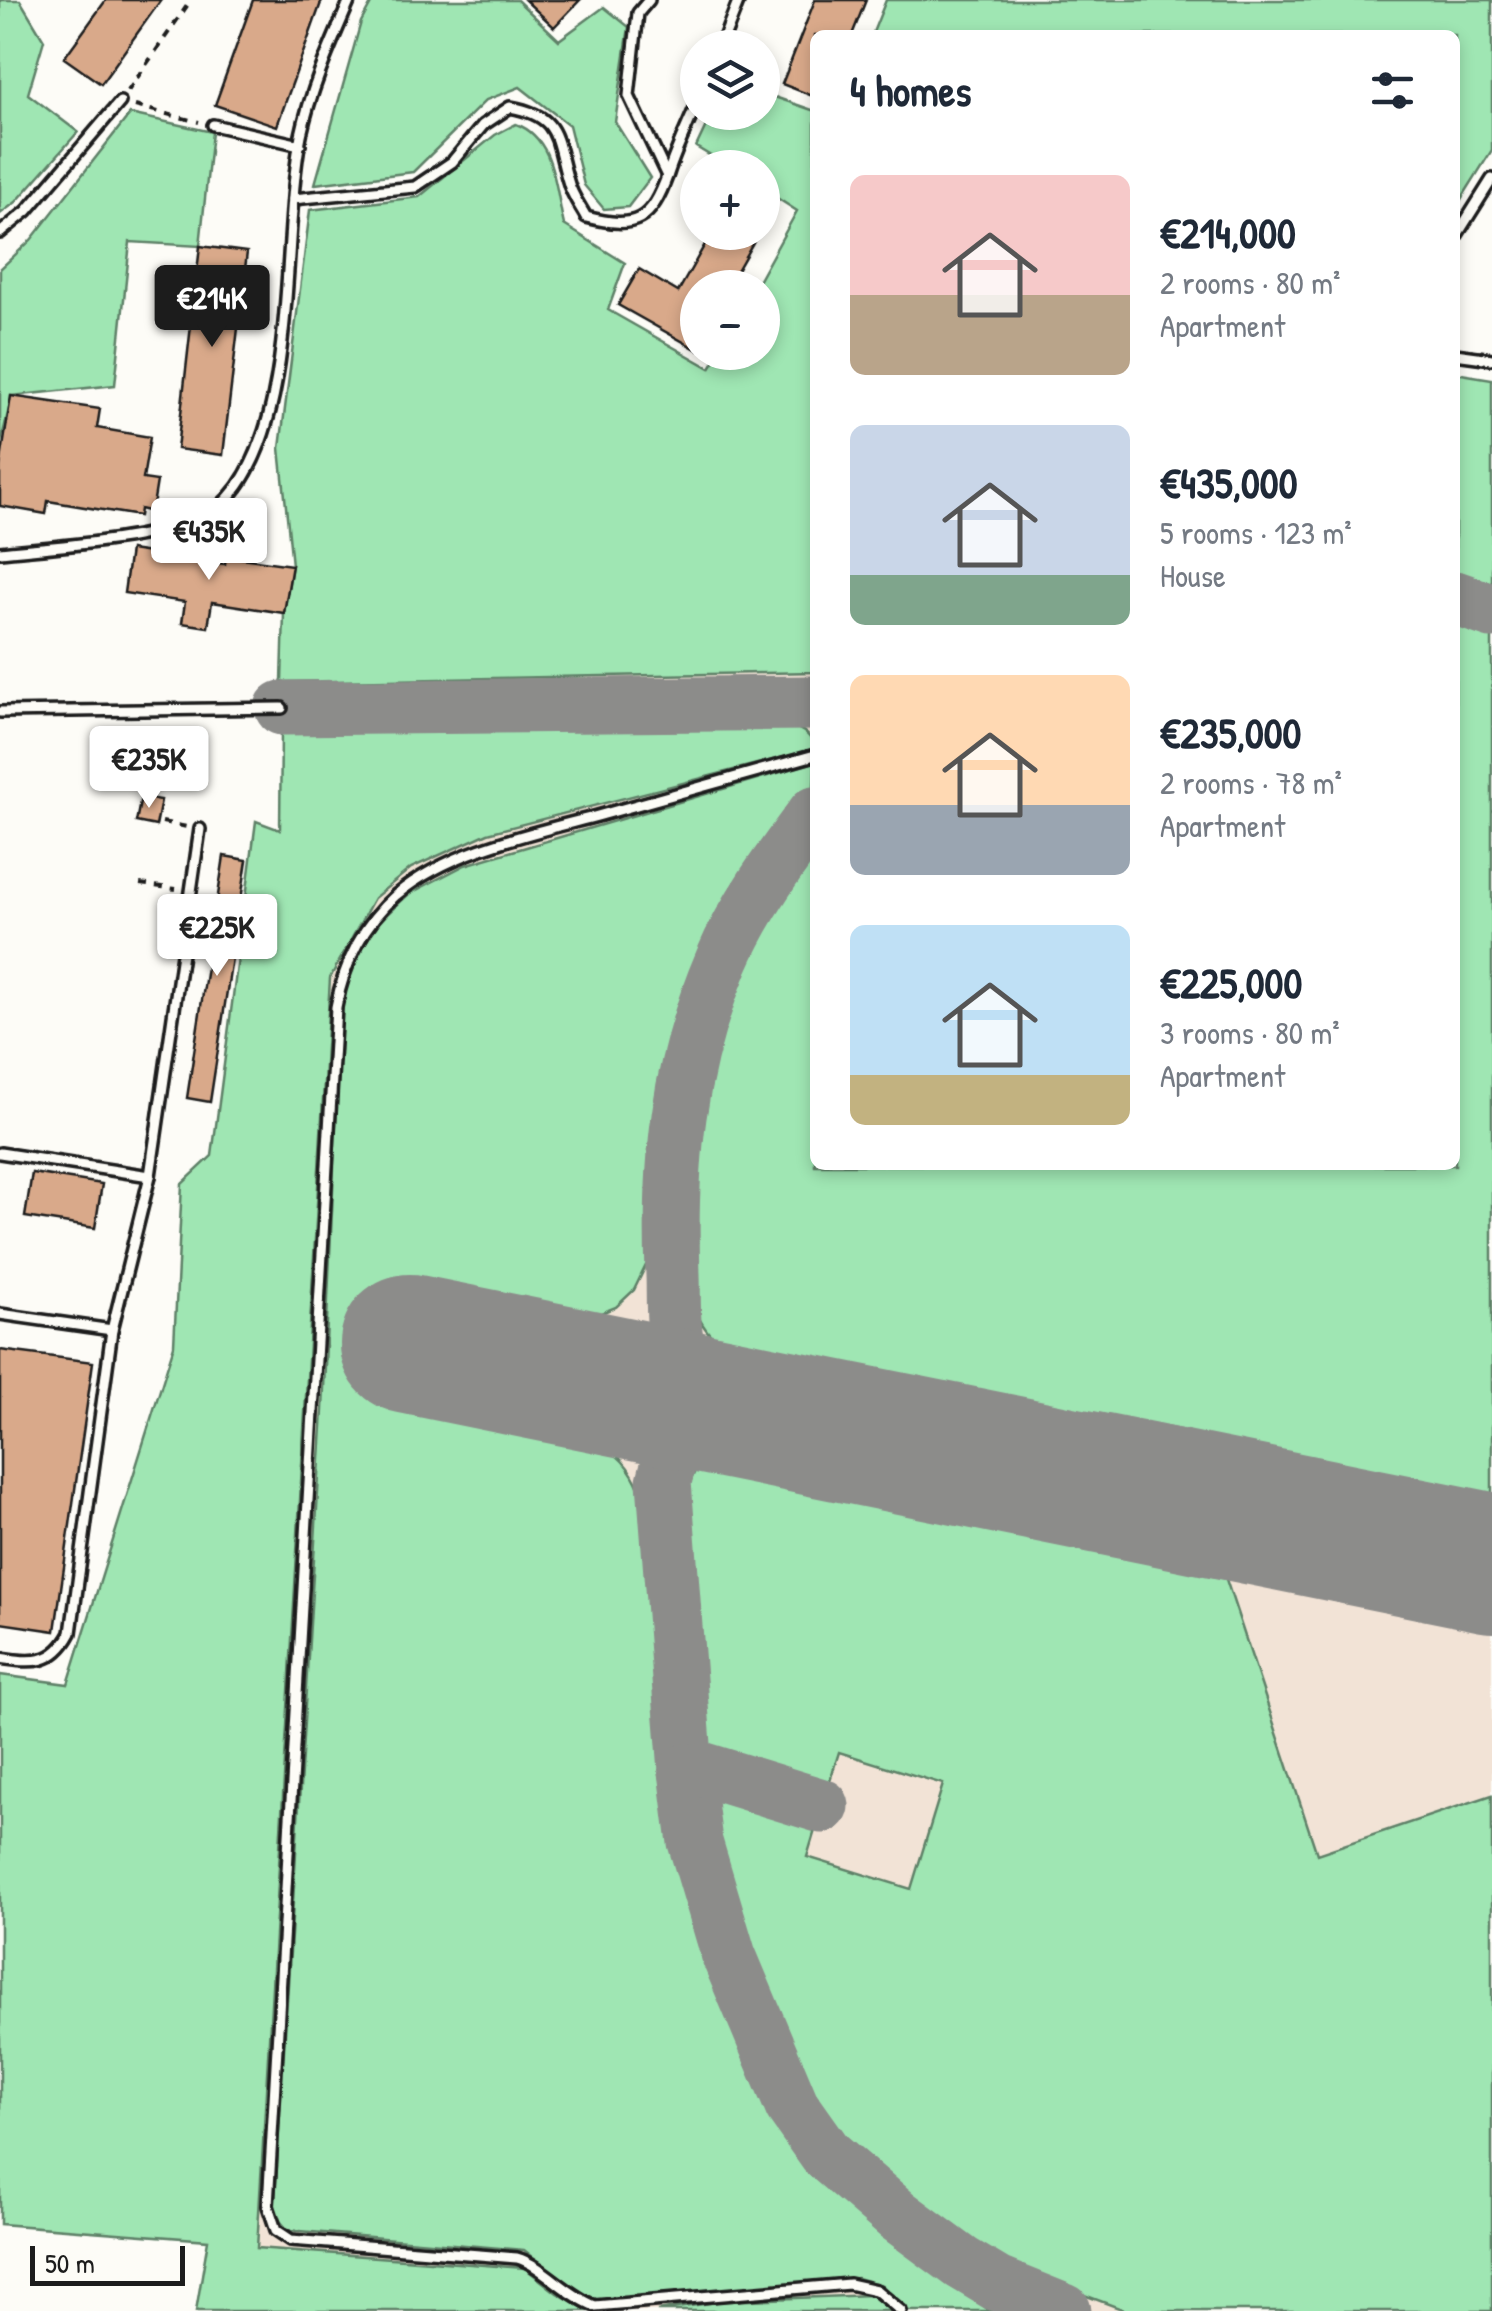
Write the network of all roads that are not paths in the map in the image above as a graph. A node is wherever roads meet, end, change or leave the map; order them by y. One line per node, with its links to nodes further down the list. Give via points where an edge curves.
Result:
1 (350, 0): 8 (lane, via 319,71)
2 (649, 0): 9 (lane, via 638,13 629,96)
3 (739, 0): 4 (lane)
4 (727, 30)
5 (120, 102): 13 (lane, via 27,211)
6 (213, 125): 8 (lane)
7 (686, 130): 9 (lane)
8 (300, 146): 11 (lane)
9 (667, 176): 11 (lane, via 660,201 640,218 614,224 586,217 568,186 556,131 537,112 510,107 483,125 452,162 415,186)
10 (1492, 179): 12 (lane)
11 (293, 199): 16 (lane, via 277,383 255,461 220,507 174,529)
12 (1460, 230)
13 (0, 233)
14 (1460, 355): 15 (lane)
15 (1492, 359)
16 (0, 552)
17 (282, 708): 18 (lane)
18 (0, 712)
19 (810, 756): 26 (lane, via 518,838 449,865 398,894 349,958 336,1007 268,2206 276,2230 292,2240 527,2260 565,2292 595,2306 849,2284 876,2290)
20 (200, 830): 22 (lane)
21 (0, 1153): 22 (lane)
22 (150, 1176): 24 (lane)
23 (0, 1314): 24 (lane)
24 (112, 1330): 25 (lane, via 71,1633 61,1652 36,1664)
25 (0, 1658)
26 (901, 2311)

